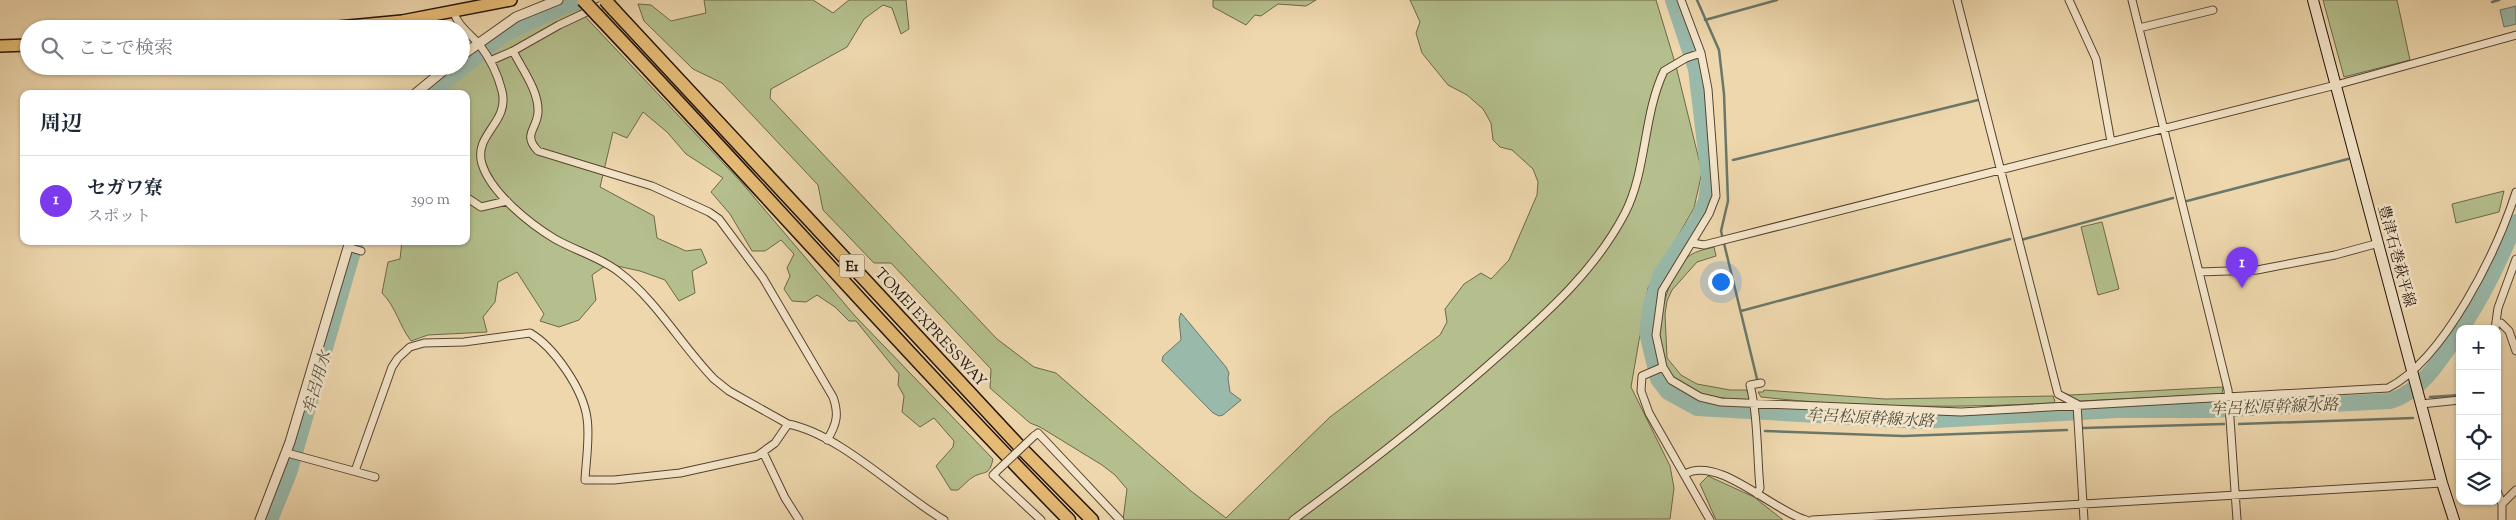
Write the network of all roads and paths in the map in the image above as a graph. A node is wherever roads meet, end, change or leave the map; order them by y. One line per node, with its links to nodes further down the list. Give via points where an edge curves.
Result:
1 (511, 0): 12 (main road)
2 (558, 0): 18 (street, via 516,17)
3 (583, 0): 65 (highway, E1, bridge, via 855,295)
4 (605, 0): 10 (highway, TOMEI EXPRESSWAY / E1, bridge)
5 (1681, 0): 23 (street)
6 (1957, 0): 30 (street)
7 (2069, 0): 29 (street, via 2096,59)
8 (2132, 0): 15 (street)
9 (2313, 0): 26 (main road, 豊津石巻萩平線)
10 (613, 5): 22 (street, via 558,25); 70 (highway, TOMEI EXPRESSWAY / E1, via 1002,427)
11 (2213, 10): 15 (street)
12 (454, 12): 13 (main road); 14 (street)
13 (405, 20)
14 (456, 20)
15 (2139, 28): 28 (street)
16 (470, 35): 18 (street)
17 (2516, 36): 26 (street)
18 (479, 44): 21 (street); 24 (street)
19 (20, 45): 20 (main road)
20 (0, 46)
21 (470, 50)
22 (513, 51): 24 (street); 52 (street, via 536,98 538,113 530,134 531,144 538,151 652,186 709,212 727,227 763,278 833,397 837,422)
23 (1699, 54): 34 (street, via 1708,89 1716,196); 72 (street, via 1664,71 1633,194 1610,240 1555,306 1358,473)
24 (489, 60): 33 (street, via 502,91 504,105 480,151 491,183)
25 (437, 75): 27 (street)
26 (2336, 85): 28 (street); 35 (main road, 豊津石巻萩平線)
27 (420, 90)
28 (2164, 129): 29 (street); 39 (street)
29 (2111, 142): 30 (street)
30 (1999, 170): 34 (street, via 1704,245); 50 (street, via 2058,394)
31 (2516, 192): 44 (street, via 2508,218 2472,293)
32 (470, 199): 33 (street, via 481,206)
33 (507, 201): 51 (street, via 556,239 618,271 644,295 714,379)
34 (1692, 243): 43 (street, via 1662,291 1656,334)
35 (2378, 243): 39 (street, via 2257,270); 44 (main road, 豊津石巻萩平線)
36 (350, 245): 37 (street); 66 (street, via 290,442)
37 (361, 251)
38 (2516, 258): 40 (street, via 2503,290)
39 (2199, 272): 46 (street)
40 (2496, 325)
41 (2498, 325): 42 (street, via 2501,323 2509,330)
42 (2516, 351)
43 (1661, 367): 49 (street, via 1671,380 1700,397); 56 (street, via 1642,376 1641,390 1648,413)
44 (2413, 374): 46 (street, via 2388,388 2371,391); 48 (main road, 豊津石巻萩平線)
45 (1757, 383): 49 (street, via 1750,385)
46 (2229, 398): 50 (street); 61 (street)
47 (2456, 400): 48 (street)
48 (2420, 403): 58 (main road, 豊津石巻萩平線)
49 (1755, 405): 50 (street, via 1952,412); 60 (street, via 1760,488)
50 (2077, 406): 63 (street)
51 (788, 424): 52 (street); 53 (street, via 775,443)
52 (827, 440): 68 (street)
53 (763, 452): 55 (street, via 680,473 585,480 587,418 584,407 566,369 530,333 410,347 392,367); 67 (street)
54 (291, 454): 55 (street)
55 (355, 471): 57 (street)
56 (1686, 474): 60 (street, via 1697,470 1712,472 1743,484); 73 (street)
57 (375, 477)
58 (2442, 483): 61 (street); 78 (main road, 豊津石巻萩平線)
59 (2516, 490): 62 (street)
60 (1757, 494): 74 (street, via 1780,510)
61 (2236, 496): 63 (street); 77 (street)
62 (2502, 504): 79 (street)
63 (2084, 506): 64 (street); 76 (street)
64 (1935, 517): 75 (street)
65 (1068, 519)
66 (260, 520)
67 (799, 520)
68 (944, 520)
69 (1041, 520): 71 (street, bridge, via 993,475 1038,433)
70 (1092, 520)
71 (1120, 520)
72 (1293, 520)
73 (1710, 520)
74 (1806, 520)
75 (1812, 520)
76 (2084, 520)
77 (2237, 520)
78 (2454, 520)
79 (2502, 520)

